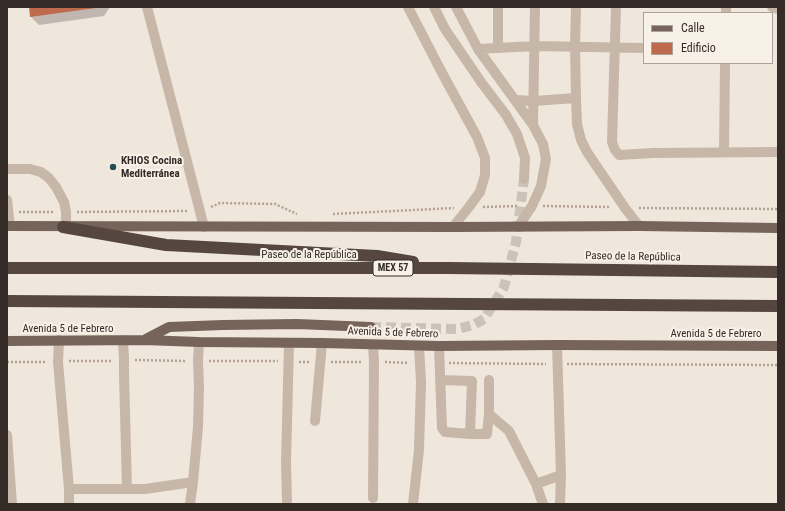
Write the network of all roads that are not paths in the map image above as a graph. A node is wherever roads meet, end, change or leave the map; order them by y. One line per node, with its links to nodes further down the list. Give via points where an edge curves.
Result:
1 (147, 7): 31 (street)
2 (408, 7): 32 (street, via 478,137 485,158 485,175 480,192)
3 (434, 7): 25 (street, via 445,28 517,134 525,158)
4 (456, 7): 16 (street)
5 (498, 7): 14 (street)
6 (535, 7): 11 (street)
7 (576, 7): 12 (street)
8 (616, 7): 13 (street)
9 (772, 7): 10 (street)
10 (778, 9)
11 (535, 46): 12 (street); 14 (street); 20 (street)
12 (575, 46): 13 (street); 18 (street)
13 (614, 47): 15 (street); 22 (street, via 612,142 619,155)
14 (498, 48): 16 (street)
15 (643, 48)
16 (478, 49): 19 (street)
17 (725, 64): 22 (street)
18 (576, 98): 20 (street); 29 (street, via 577,124 581,140)
19 (516, 100): 20 (street); 21 (street)
20 (534, 101): 21 (street)
21 (534, 125): 28 (street, via 543,144 546,159 542,186)
22 (724, 152): 23 (street)
23 (778, 152)
24 (7, 169): 30 (street, via 30,169 49,178 64,202)
25 (524, 179)
26 (7, 200): 27 (street)
27 (8, 226): 30 (main road)
28 (518, 226): 29 (main road); 32 (main road)
29 (639, 226): 33 (main road)
30 (65, 227): 31 (main road); 35 (highway, via 166,246 377,256)
31 (204, 227): 32 (main road)
32 (453, 227)
33 (778, 228)
34 (7, 268): 35 (highway, Paseo de la República / MEX 57)
35 (450, 268): 36 (highway, Paseo de la República / MEX 57)
36 (778, 272)
37 (7, 301): 38 (highway)
38 (778, 306)
39 (370, 327): 42 (main road, via 223,324 169,327)
40 (59, 340): 41 (main road, Avenida 5 de Febrero); 43 (main road, Avenida 5 de Febrero); 61 (street, via 58,362)
41 (122, 340): 42 (main road, Avenida 5 de Febrero); 62 (street)
42 (144, 340): 44 (main road, Avenida 5 de Febrero)
43 (7, 341)
44 (199, 342): 46 (main road, Avenida 5 de Febrero); 59 (street, via 198,427)
45 (322, 342): 46 (main road, Avenida 5 de Febrero); 47 (main road, Avenida 5 de Febrero); 55 (street)
46 (289, 343): 64 (street)
47 (372, 345): 49 (main road, Avenida 5 de Febrero); 63 (street)
48 (557, 345): 50 (main road, Avenida 5 de Febrero); 51 (main road, Avenida 5 de Febrero); 58 (street)
49 (419, 346): 50 (main road, Avenida 5 de Febrero); 68 (street, via 419,450)
50 (439, 346): 52 (street)
51 (778, 346)
52 (440, 380): 56 (street, via 442,428 445,432); 56 (street, via 472,381)
53 (489, 380): 54 (street)
54 (489, 414): 56 (street, via 488,434); 60 (street, via 509,431)
55 (315, 422)
56 (470, 434)
57 (7, 435): 65 (street)
58 (561, 475): 60 (street); 70 (street)
59 (193, 482): 62 (street); 67 (street)
60 (536, 484): 69 (street)
61 (69, 489): 62 (street); 66 (street)
62 (127, 489)
63 (373, 498)
64 (287, 501)
65 (12, 504)
66 (69, 504)
67 (190, 504)
68 (413, 504)
69 (543, 504)
70 (560, 504)

